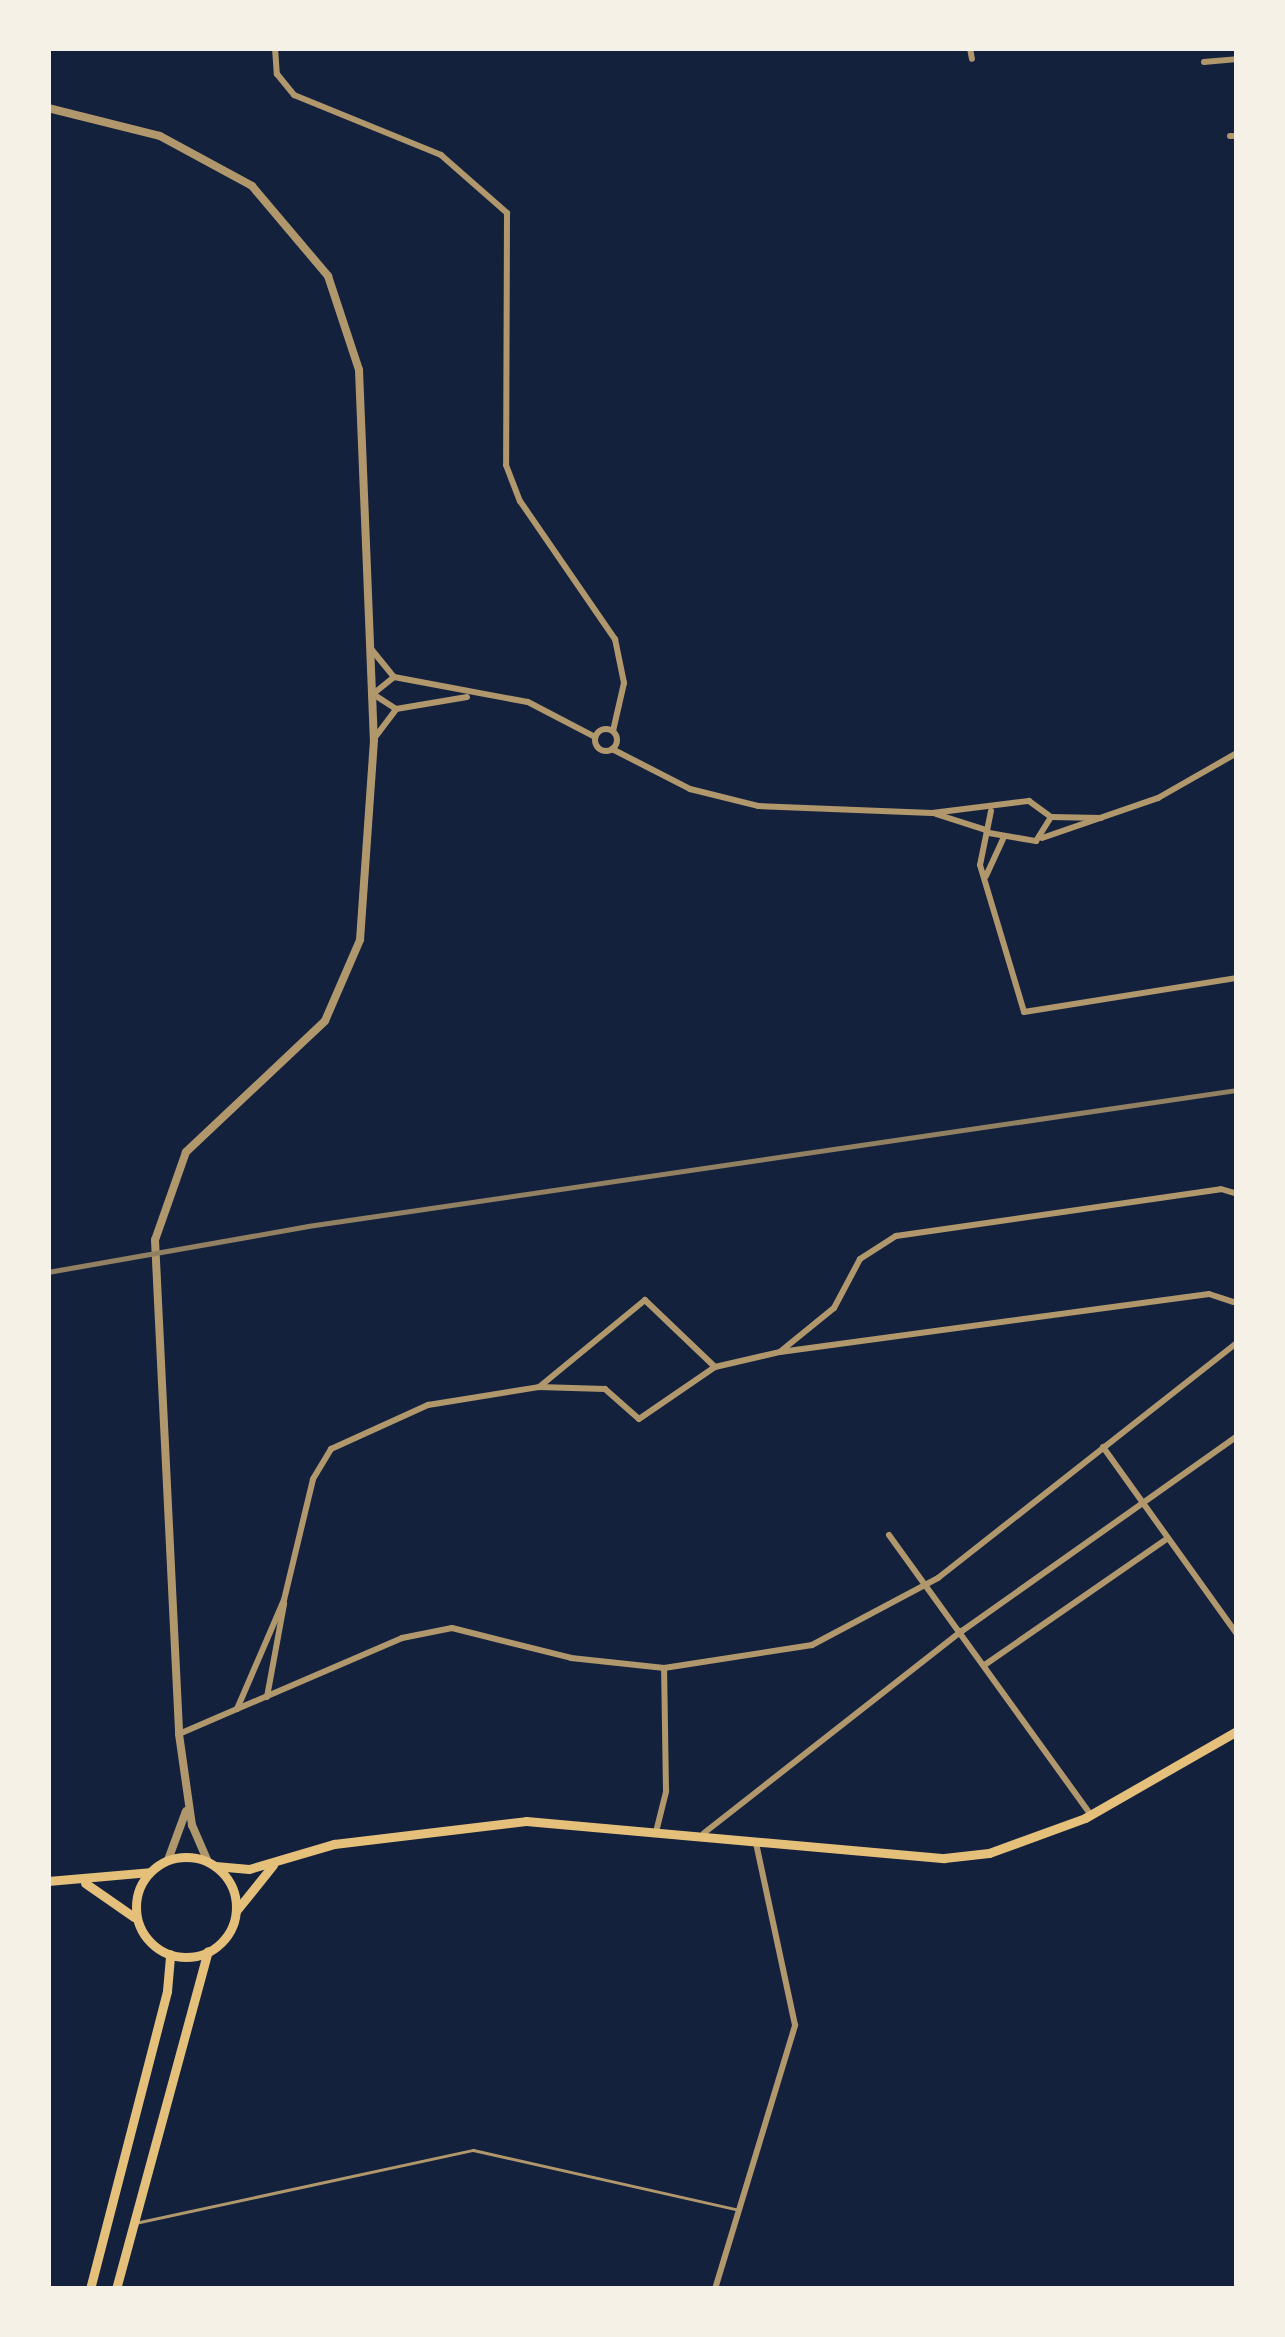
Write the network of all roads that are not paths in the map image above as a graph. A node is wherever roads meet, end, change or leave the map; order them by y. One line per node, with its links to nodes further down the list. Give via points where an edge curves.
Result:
1 (275, 48): 12 (street, via 277,74 294,95 441,155 506,213 506,464 520,501 612,633 624,676)
2 (970, 48): 3 (street)
3 (972, 59)
4 (1237, 59): 5 (street)
5 (1204, 62)
6 (48, 108): 7 (street, via 160,136 226,168 280,212 328,277 359,370)
7 (372, 650): 8 (street); 9 (street)
8 (394, 677): 9 (street); 10 (street)
9 (374, 694): 11 (street); 14 (street)
10 (475, 695): 11 (street); 13 (street, via 537,705)
11 (396, 709): 14 (street)
12 (613, 731): 13 (street); 15 (street)
13 (595, 737): 15 (street, via 599,749)
14 (374, 740): 48 (street, via 362,926 345,989 316,1032 211,1122 180,1161 157,1227)
15 (612, 749): 18 (street, via 690,789 740,803)
16 (1237, 753): 20 (street, via 1158,798)
17 (992, 809): 18 (street); 19 (street, via 1029,801); 21 (street)
18 (932, 813): 21 (street)
19 (1051, 818): 20 (street); 22 (street)
20 (1101, 818): 22 (street)
21 (988, 832): 23 (street); 24 (street, via 980,852)
22 (1042, 838): 23 (street)
23 (1003, 839): 24 (street)
24 (985, 879): 25 (street, via 1024,1012)
25 (1237, 978)
26 (1237, 1194): 31 (street, via 1221,1189 896,1236 860,1259 834,1308)
27 (1236, 1300): 28 (street); 31 (street, via 1208,1294)
28 (1237, 1316)
29 (1237, 1330): 30 (street)
30 (1235, 1345): 35 (street)
31 (780, 1352): 32 (street)
32 (715, 1367): 33 (street, via 639,1419 605,1389); 33 (street, via 646,1300)
33 (539, 1387): 40 (street, via 428,1405 331,1449 313,1479)
34 (1237, 1436): 36 (street)
35 (1103, 1447): 36 (street); 39 (street)
36 (1144, 1503): 38 (street); 41 (street)
37 (889, 1535): 39 (street)
38 (1168, 1538): 42 (street); 43 (street)
39 (926, 1585): 41 (street); 44 (street, via 812,1645)
40 (284, 1600): 45 (street); 46 (street)
41 (962, 1631): 43 (street); 52 (street)
42 (1237, 1634)
43 (986, 1664): 50 (street)
44 (664, 1668): 45 (street, via 571,1658 452,1628 402,1638); 51 (street, via 665,1791)
45 (267, 1698): 46 (street)
46 (236, 1712): 48 (street)
47 (1237, 1731): 50 (main road)
48 (179, 1735): 49 (street)
49 (187, 1803): 54 (street); 55 (street)
50 (1091, 1815): 53 (main road, via 1032,1840 944,1858)
51 (657, 1828): 52 (main road); 56 (main road, via 476,1824 334,1844)
52 (704, 1833): 53 (main road)
53 (756, 1843): 64 (street, via 795,2025)
54 (168, 1860): 55 (main road); 57 (main road)
55 (212, 1864): 56 (main road); 60 (main road)
56 (273, 1865): 60 (main road)
57 (150, 1872): 58 (main road); 61 (main road, via 137,1897)
58 (68, 1880): 59 (main road); 61 (main road, via 111,1894)
59 (48, 1881)
60 (236, 1911): 62 (main road)
61 (140, 1925): 63 (main road)
62 (208, 1952): 63 (main road); 65 (main road)
63 (170, 1954): 66 (main road)
64 (740, 2210): 65 (lane, via 473,2150); 68 (street)
65 (134, 2223): 67 (main road)
66 (90, 2289)
67 (116, 2289)
68 (715, 2289)

